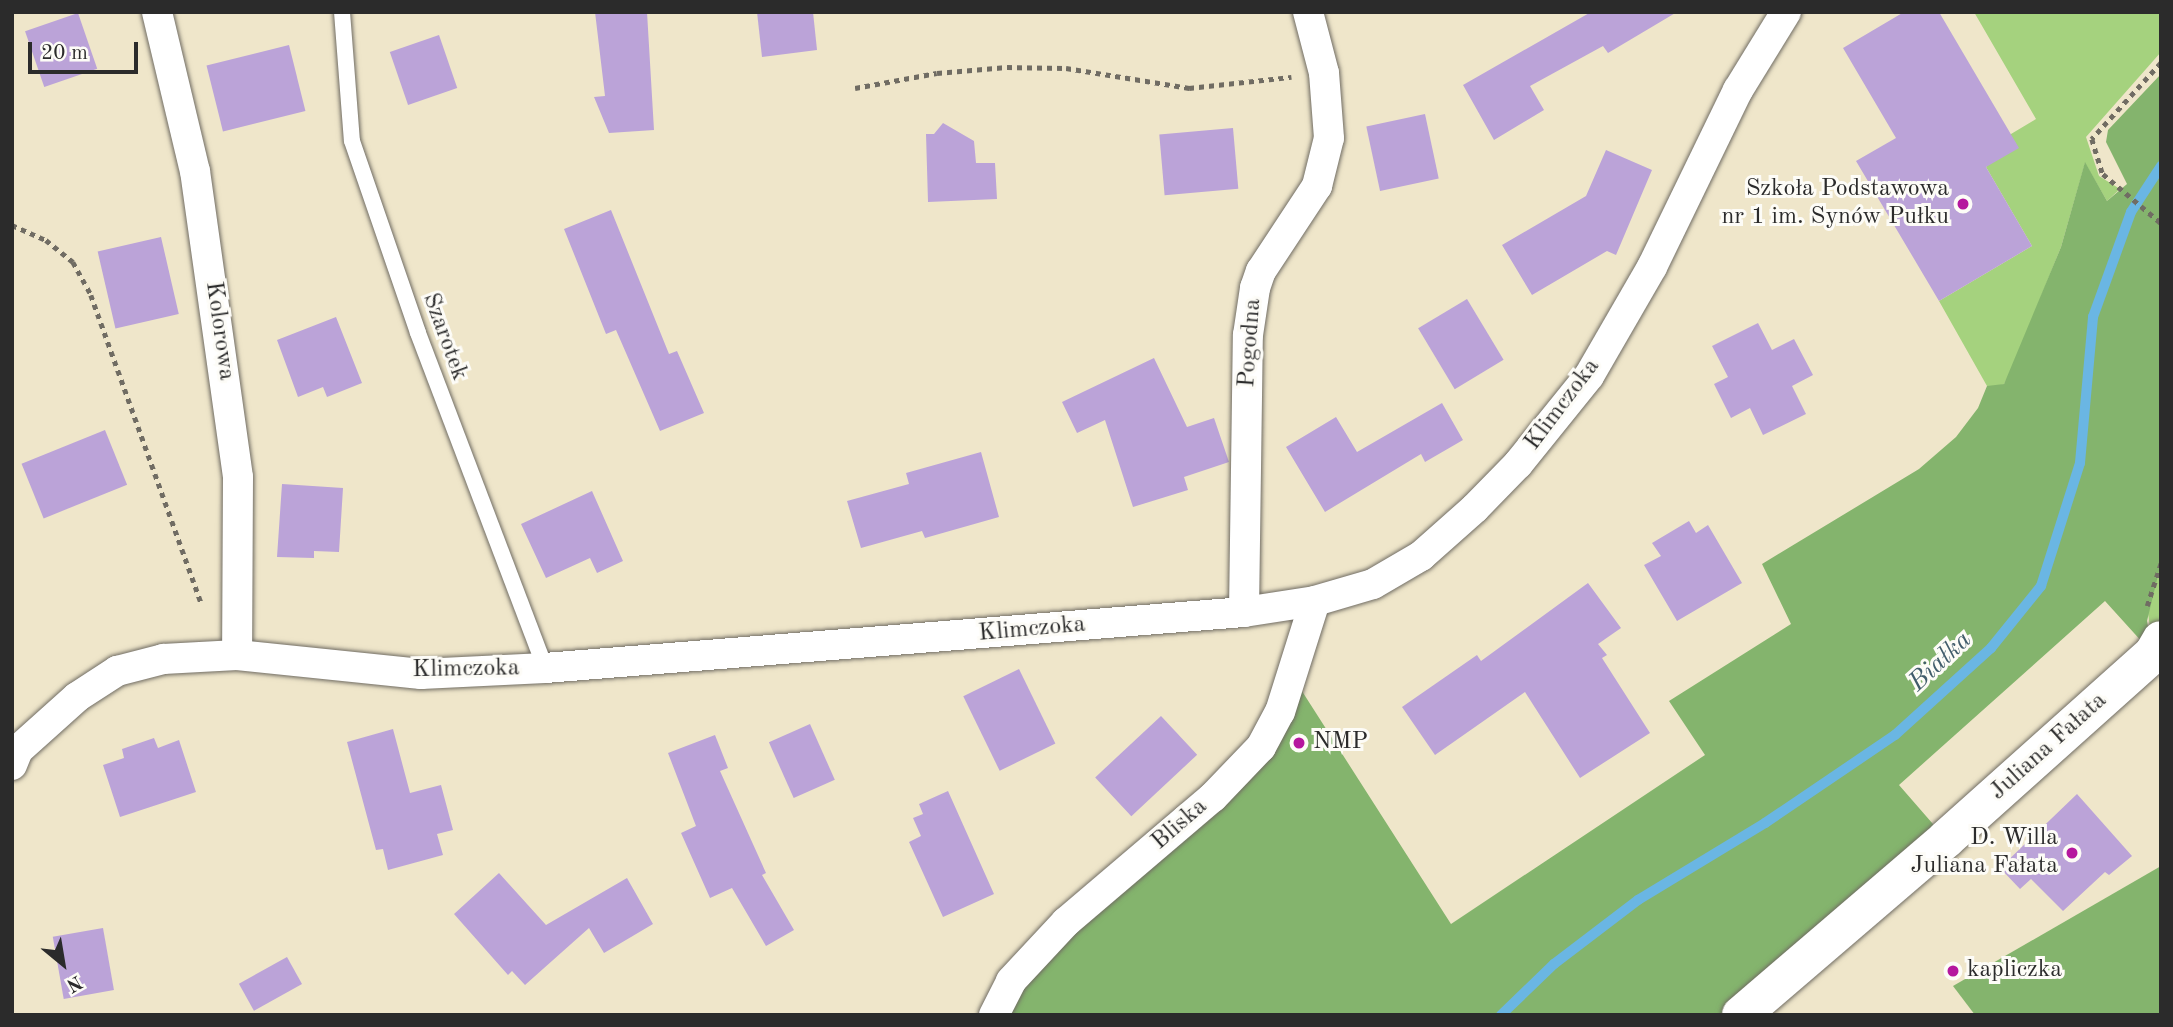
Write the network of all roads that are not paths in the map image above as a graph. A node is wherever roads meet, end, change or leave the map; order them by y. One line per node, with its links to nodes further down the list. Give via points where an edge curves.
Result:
1 (157, 12): 8 (street, Kolorowa, via 195,170 236,464)
2 (342, 12): 9 (lane, Szarotek, via 352,141 418,333)
3 (1308, 12): 6 (street, Pogodna, via 1324,73 1329,138 1317,186 1255,288 1248,335)
4 (1786, 12): 5 (street, Klimczoka, via 1738,90 1651,267 1589,376 1518,464 1427,551 1373,584)
5 (1315, 601): 6 (street, Klimczoka); 11 (street, Bliska, via 1280,712 1261,747 1213,797 1066,922 1011,981)
6 (1244, 612): 9 (street, Klimczoka)
7 (2161, 640): 12 (street, Juliana Fałata, via 2153,654 1946,839)
8 (229, 655): 9 (street, Klimczoka, via 421,674); 10 (street, Klimczoka, via 163,659 117,671 77,697)
9 (545, 668)
10 (14, 754)
11 (995, 1015)
12 (1741, 1015)

